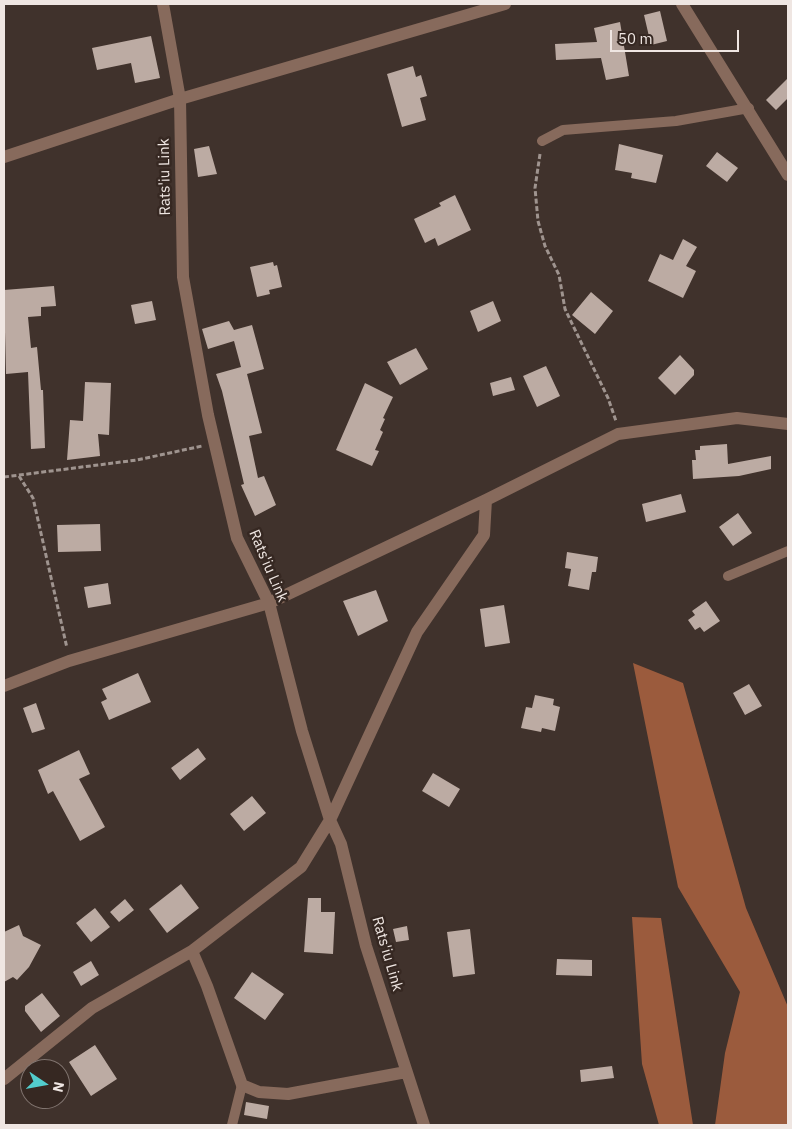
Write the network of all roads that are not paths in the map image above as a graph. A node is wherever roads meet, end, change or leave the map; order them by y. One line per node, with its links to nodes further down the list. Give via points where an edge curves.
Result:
1 (164, 4): 4 (street, Rats'iu Link)
2 (506, 4): 4 (street)
3 (682, 4): 5 (street)
4 (180, 99): 7 (street); 13 (street, Rats'iu Link, via 183,277 208,415 238,538)
5 (749, 108): 6 (lane, via 676,121 563,130); 8 (street)
6 (542, 141)
7 (4, 157)
8 (788, 175)
9 (788, 424): 10 (street, via 737,418 618,434)
10 (486, 500): 13 (street); 15 (street, via 484,535 417,632)
11 (788, 551): 12 (lane)
12 (728, 576)
13 (268, 603): 14 (street, via 69,661); 15 (street, Rats'iu Link)
14 (4, 686)
15 (330, 820): 16 (street, via 300,866); 17 (street, Rats'iu Link, via 341,844 366,946)
16 (192, 951): 18 (street, via 92,1008); 19 (street)
17 (406, 1072): 19 (street, via 288,1094 259,1092); 21 (street, Rats'iu Link)
18 (4, 1079)
19 (242, 1086): 20 (lane)
20 (232, 1125)
21 (424, 1125)

